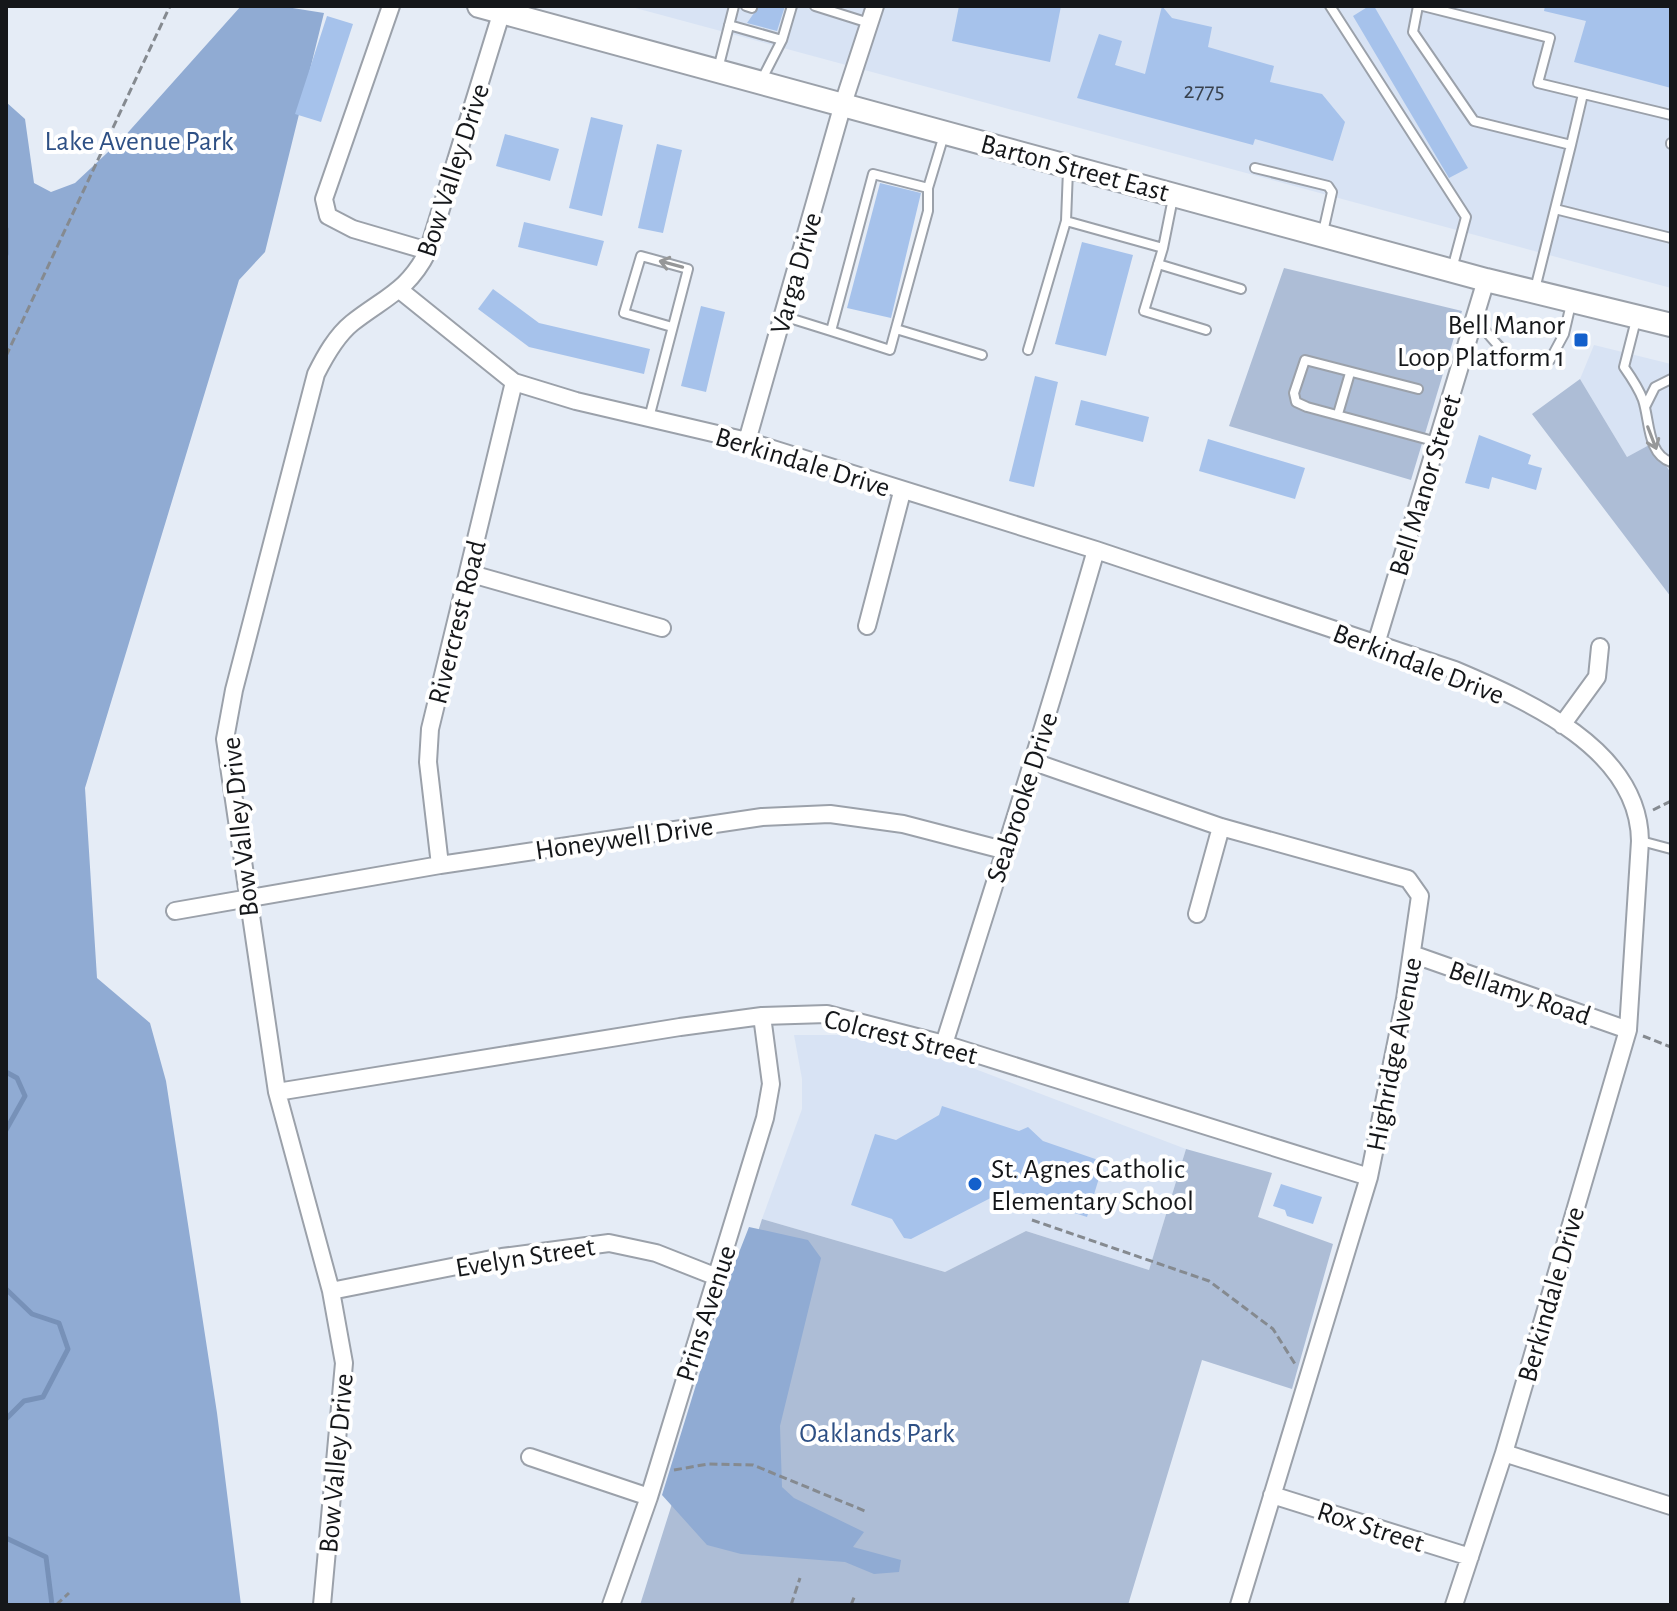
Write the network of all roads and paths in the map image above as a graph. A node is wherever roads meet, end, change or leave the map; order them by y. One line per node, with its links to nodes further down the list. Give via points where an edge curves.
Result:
1 (170, 6): 49 (path)
2 (391, 6): 31 (street, via 324,199 328,216 353,229)
3 (479, 6): 11 (main road, Barton Street East)
4 (734, 6): 13 (lane)
5 (792, 6): 14 (lane)
6 (815, 6): 10 (lane)
7 (875, 6): 12 (street, Varga Drive)
8 (1330, 6): 33 (lane, via 1466,217)
9 (1420, 6): 17 (lane, via 1550,38 1538,83); 21 (lane, via 1413,32 1474,121)
10 (835, 9): 12 (lane)
11 (502, 11): 15 (main road, Barton Street East); 31 (street, Bow Valley Drive)
12 (869, 23): 18 (street, Varga Drive)
13 (729, 25): 14 (lane); 15 (lane)
14 (782, 40): 16 (lane)
15 (717, 70): 16 (main road, Barton Street East)
16 (761, 82): 18 (main road, Barton Street East)
17 (1583, 94): 19 (lane); 21 (lane)
18 (843, 104): 20 (main road, Barton Street East); 39 (street, Varga Drive)
19 (1671, 115)
20 (945, 132): 22 (main road, Barton Street East); 24 (lane)
21 (1571, 145): 26 (lane)
22 (1068, 166): 25 (main road, Barton Street East); 27 (lane)
23 (1255, 168): 28 (lane, via 1328,186 1332,192)
24 (928, 188): 44 (lane, via 928,211); 46 (lane, via 873,174)
25 (1174, 195): 28 (main road, Barton Street East); 30 (lane)
26 (1555, 209): 29 (lane); 37 (lane)
27 (1066, 221): 30 (lane); 47 (lane)
28 (1322, 235): 33 (main road, Barton Street East)
29 (1671, 238)
30 (1163, 248): 32 (lane)
31 (428, 251): 36 (street, Bow Valley Drive)
32 (1158, 264): 35 (lane); 45 (lane, via 1144,311)
33 (1452, 270): 34 (main road, Barton Street East)
34 (1486, 280): 37 (main road, Barton Street East); 41 (street, Bell Manor Street)
35 (1241, 289)
36 (401, 291): 52 (street, Berkindale Drive); 76 (street, Bow Valley Drive, via 350,325 316,374 237,675 225,739)
37 (1534, 292): 38 (main road, Barton Street East)
38 (1572, 301): 40 (main road, Barton Street East); 41 (lane, via 1564,334 1550,360 1529,365 1511,357)
39 (782, 316): 46 (lane); 57 (street, Varga Drive)
40 (1637, 317): 42 (main road, Barton Street East); 54 (lane, via 1624,367)
41 (1475, 318): 58 (street, Bell Manor Street)
42 (1671, 325)
43 (672, 327): 43 (lane, one-way to 43, via 688,269 641,256 624,313); 56 (lane)
44 (896, 329): 46 (lane, via 890,350); 48 (lane)
45 (1206, 330)
46 (831, 331)
47 (1028, 350)
48 (982, 355)
49 (6, 356)
50 (1350, 373): 53 (lane); 55 (lane); 55 (lane, via 1305,360 1294,393 1296,402)
51 (1671, 379): 54 (lane, via 1655,387)
52 (514, 382): 56 (street, Berkindale Drive); 62 (street, Rivercrest Road)
53 (1418, 389)
54 (1644, 408): 59 (lane, one-way to 59, via 1658,453)
55 (1338, 414): 58 (lane)
56 (649, 418): 57 (street, Berkindale Drive)
57 (747, 441): 60 (street, Berkindale Drive)
58 (1437, 442): 65 (street, Bell Manor Street)
59 (1671, 462)
60 (902, 492): 61 (street, Berkindale Drive); 63 (street)
61 (1096, 550): 65 (street, Berkindale Drive); 68 (street, Seabrooke Drive)
62 (468, 573): 64 (street); 75 (street, Rivercrest Road, via 430,729 428,762)
63 (867, 626)
64 (662, 628)
65 (1376, 644): 67 (street, Berkindale Drive, via 1494,687)
66 (1600, 647): 67 (street, via 1597,677)
67 (1562, 725): 70 (street, Berkindale Drive, via 1606,760 1628,787)
68 (1034, 762): 71 (street, Highridge Avenue); 74 (street, Seabrooke Drive)
69 (1671, 801): 70 (path)
70 (1639, 816): 72 (street, Berkindale Drive)
71 (1221, 827): 78 (street); 79 (street, Highridge Avenue, via 1408,879 1420,896)
72 (1640, 841): 73 (lane); 81 (street, Berkindale Drive)
73 (1671, 849)
74 (1003, 850): 75 (street, Honeywell Drive, via 903,824 830,814 762,817); 82 (street, Seabrooke Drive)
75 (440, 865): 76 (street, Honeywell Drive)
76 (245, 899): 77 (street, Honeywell Drive); 84 (street, Bow Valley Drive)
77 (175, 911)
78 (1197, 914)
79 (1412, 954): 81 (street, Bellamy Road); 85 (street, Highridge Avenue)
80 (762, 1016): 82 (street, Colcrest Street, via 827,1014); 84 (street, Colcrest Street); 87 (street, Prins Avenue, via 771,1084)
81 (1628, 1030): 83 (path); 90 (street, Berkindale Drive)
82 (944, 1044): 85 (street, Colcrest Street)
83 (1671, 1047)
84 (277, 1092): 88 (street, Bow Valley Drive)
85 (1369, 1177): 89 (street, Highridge Avenue)
86 (1032, 1220): 89 (path, via 1209,1281 1273,1329)
87 (717, 1277): 88 (street, Evelyn Street, via 656,1253 609,1243 502,1257); 92 (street, Prins Avenue)
88 (331, 1291): 102 (street, Bow Valley Drive, via 344,1363)
89 (1305, 1380): 93 (street, Highridge Avenue)
90 (1504, 1453): 95 (street); 97 (street, Berkindale Drive)
91 (530, 1457): 94 (street)
92 (654, 1473): 94 (street, Prins Avenue); 96 (path, via 708,1464 753,1465)
93 (1272, 1495): 97 (street, Rox Street); 106 (street, Highridge Avenue)
94 (649, 1497): 103 (street, Prins Avenue)
95 (1671, 1506)
96 (865, 1511)
97 (1470, 1557): 107 (street, Berkindale Drive)
98 (800, 1578): 104 (path)
99 (69, 1593): 101 (path)
100 (855, 1595): 105 (path)
101 (56, 1605)
102 (322, 1605)
103 (611, 1605)
104 (791, 1605)
105 (851, 1605)
106 (1239, 1605)
107 (1454, 1605)

